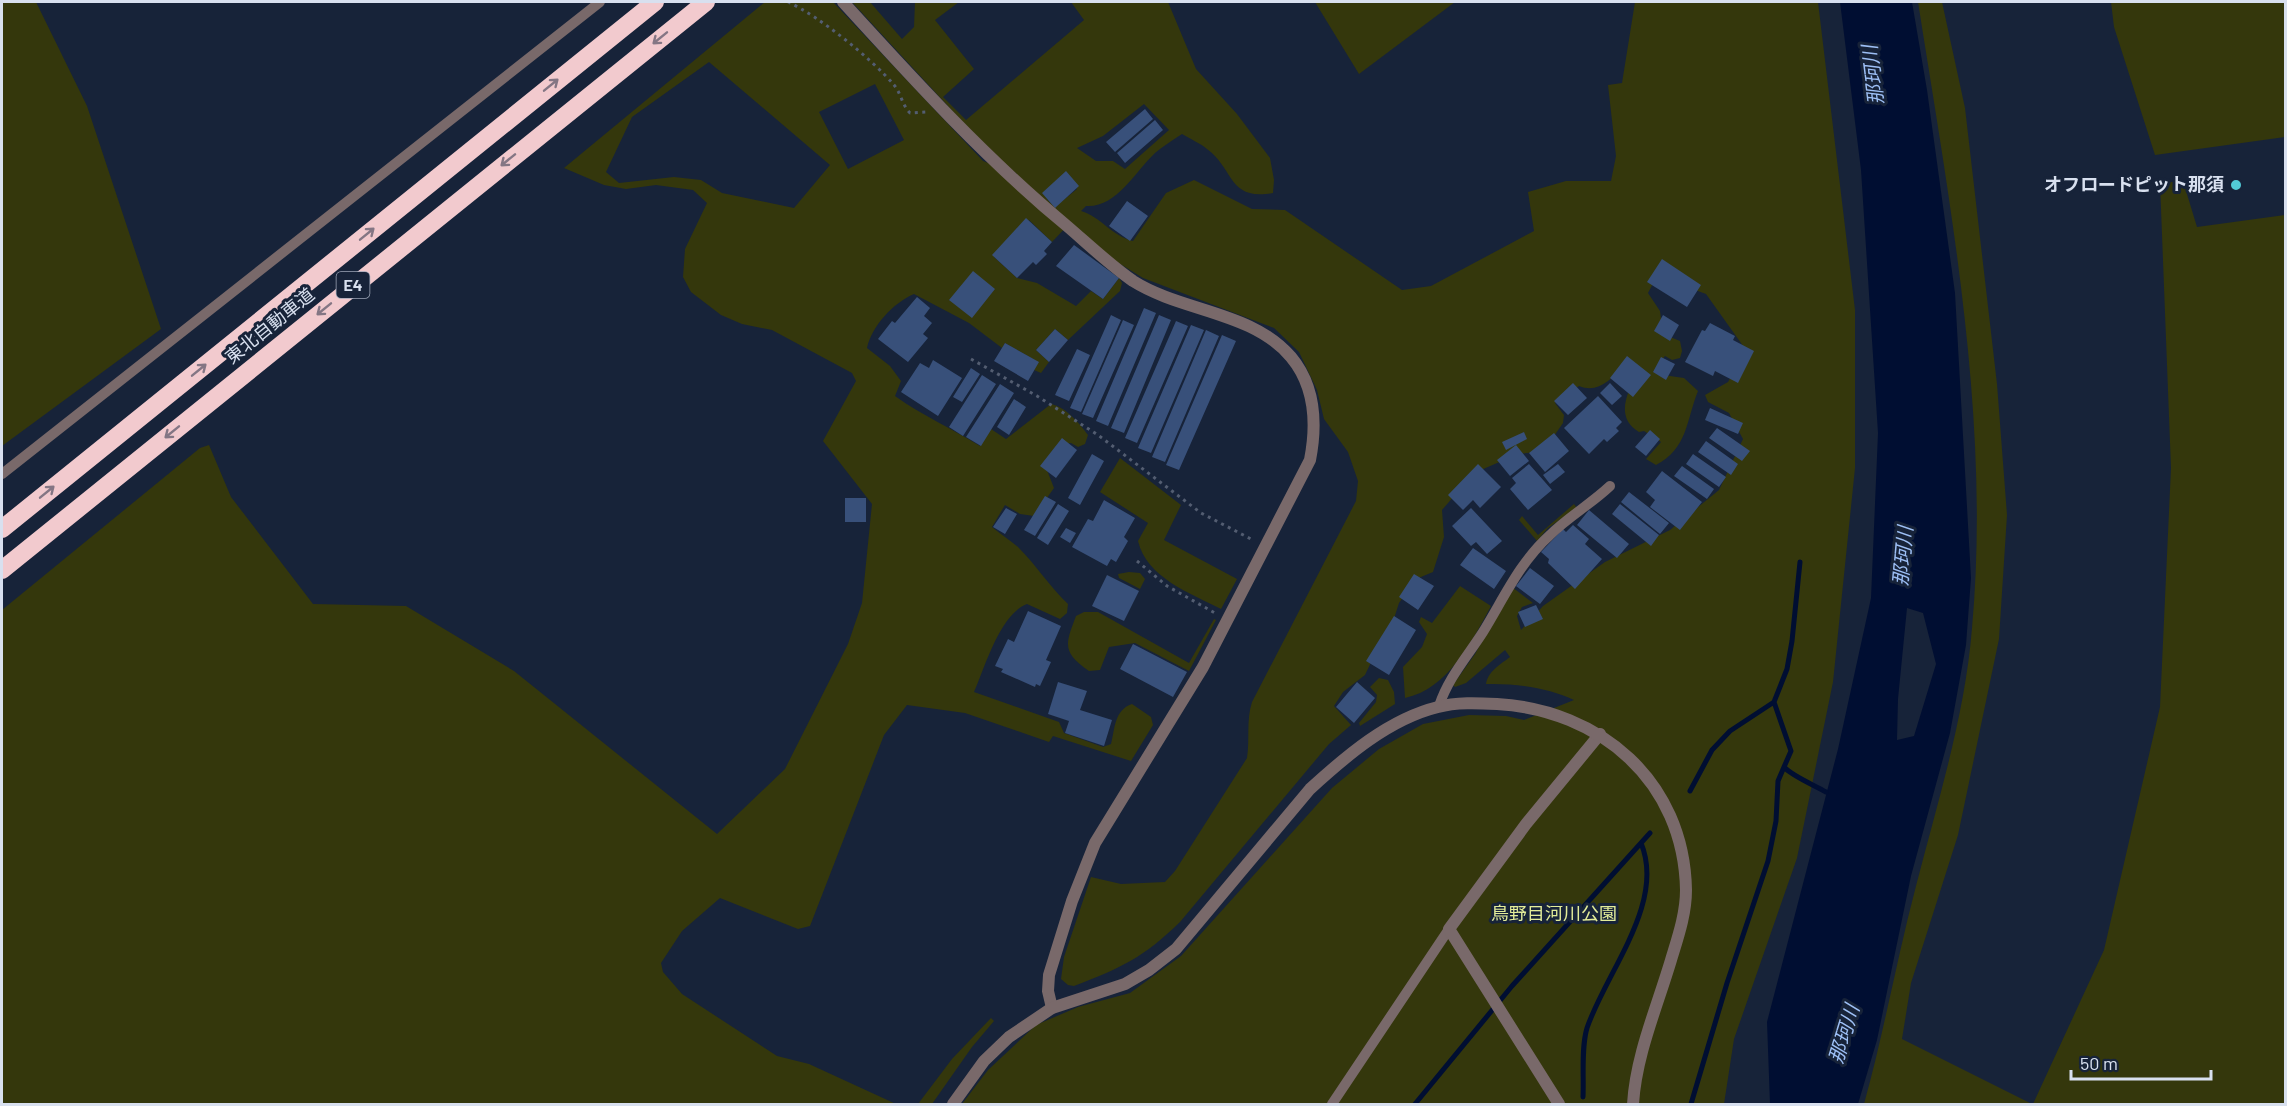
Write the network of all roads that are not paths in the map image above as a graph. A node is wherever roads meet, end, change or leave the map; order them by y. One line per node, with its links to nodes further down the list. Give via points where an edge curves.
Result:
1 (600, 2): 5 (lane)
2 (655, 2): 7 (highway, 東北自動車道 / E4, one-way to 2)
3 (706, 2): 8 (highway, 東北自動車道 / E4, one-way to 8)
4 (843, 2): 12 (street, via 986,155 1052,214 1135,282 1254,329 1276,342 1292,358 1310,392 1315,423 1310,460 1203,667 1095,843 1048,975)
5 (2, 474)
6 (1610, 486): 9 (lane, via 1550,534 1526,560 1444,688)
7 (2, 529)
8 (2, 570)
9 (1439, 706): 10 (street, via 1521,705 1566,717); 12 (street, via 1404,719 1334,766 1310,789 1176,949 1125,984)
10 (1600, 734): 11 (street, via 1526,824); 16 (street, via 1655,787 1670,813 1682,852 1686,890 1683,922 1637,1072)
11 (1449, 929): 14 (lane); 15 (street)
12 (1052, 1008): 13 (street, via 1009,1037 984,1061)
13 (953, 1104)
14 (1332, 1104)
15 (1559, 1104)
16 (1633, 1104)

